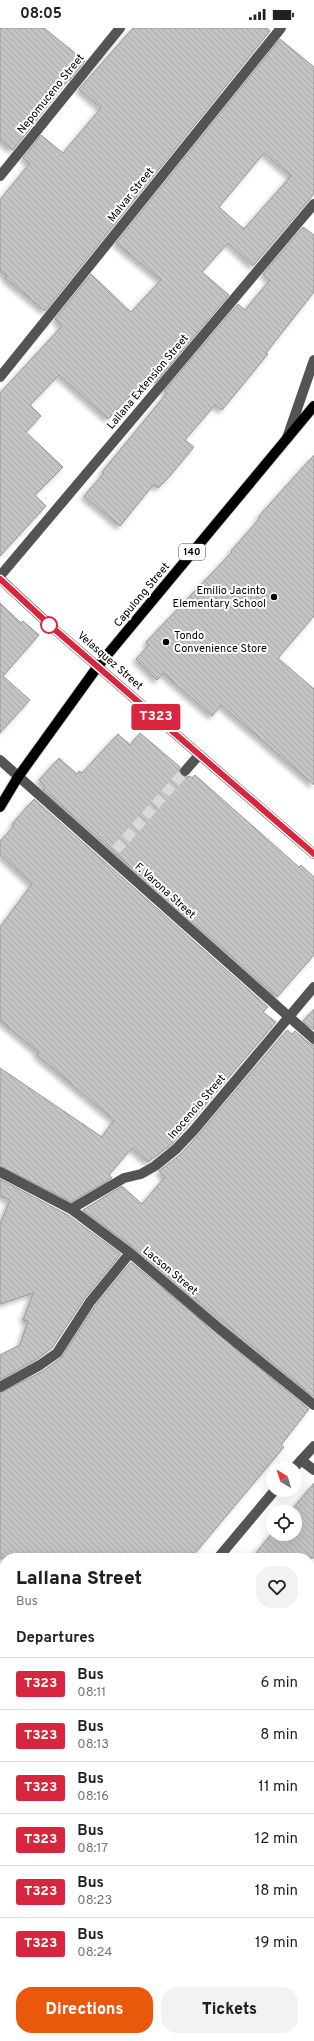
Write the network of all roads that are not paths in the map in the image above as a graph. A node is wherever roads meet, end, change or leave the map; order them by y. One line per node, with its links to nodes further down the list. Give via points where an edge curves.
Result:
1 (120, 28): 3 (street, Nepomuceno Street)
2 (281, 28): 6 (street, Malvar Street)
3 (0, 176)
4 (314, 204): 9 (street, Lallana Extension Street)
5 (314, 360): 8 (street)
6 (0, 377)
7 (314, 406): 8 (main road, Capulong Street / 140)
8 (286, 438): 10 (main road, Capulong Street / 140)
9 (0, 577): 10 (street, Velasquez Street, via 53,628)
10 (98, 666): 11 (street, Velasquez Street); 14 (main road, Capulong Street / 140)
11 (199, 754): 13 (street); 16 (street, Velasquez Street)
12 (0, 760): 14 (street, F. Varona Street)
13 (185, 771)
14 (18, 778): 15 (main road, Capulong Street / 140); 18 (street, F. Varona Street, via 112,854)
15 (0, 807)
16 (314, 854)
17 (314, 987): 18 (street, Inocencio Street)
18 (288, 1018): 19 (street, F. Varona Street); 21 (street, Inocencio Street, via 176,1149 141,1174 124,1178)
19 (314, 1040)
20 (0, 1172): 21 (street, Lacson Street)
21 (71, 1209): 22 (street, Lacson Street)
22 (130, 1253): 23 (street, via 90,1302 57,1352); 24 (street, Lacson Street)
23 (0, 1388)
24 (314, 1405)
25 (314, 1446): 26 (street)
26 (301, 1461)
27 (302, 1466): 28 (street)
28 (314, 1470)
29 (269, 1497): 30 (street)
30 (222, 1553)

